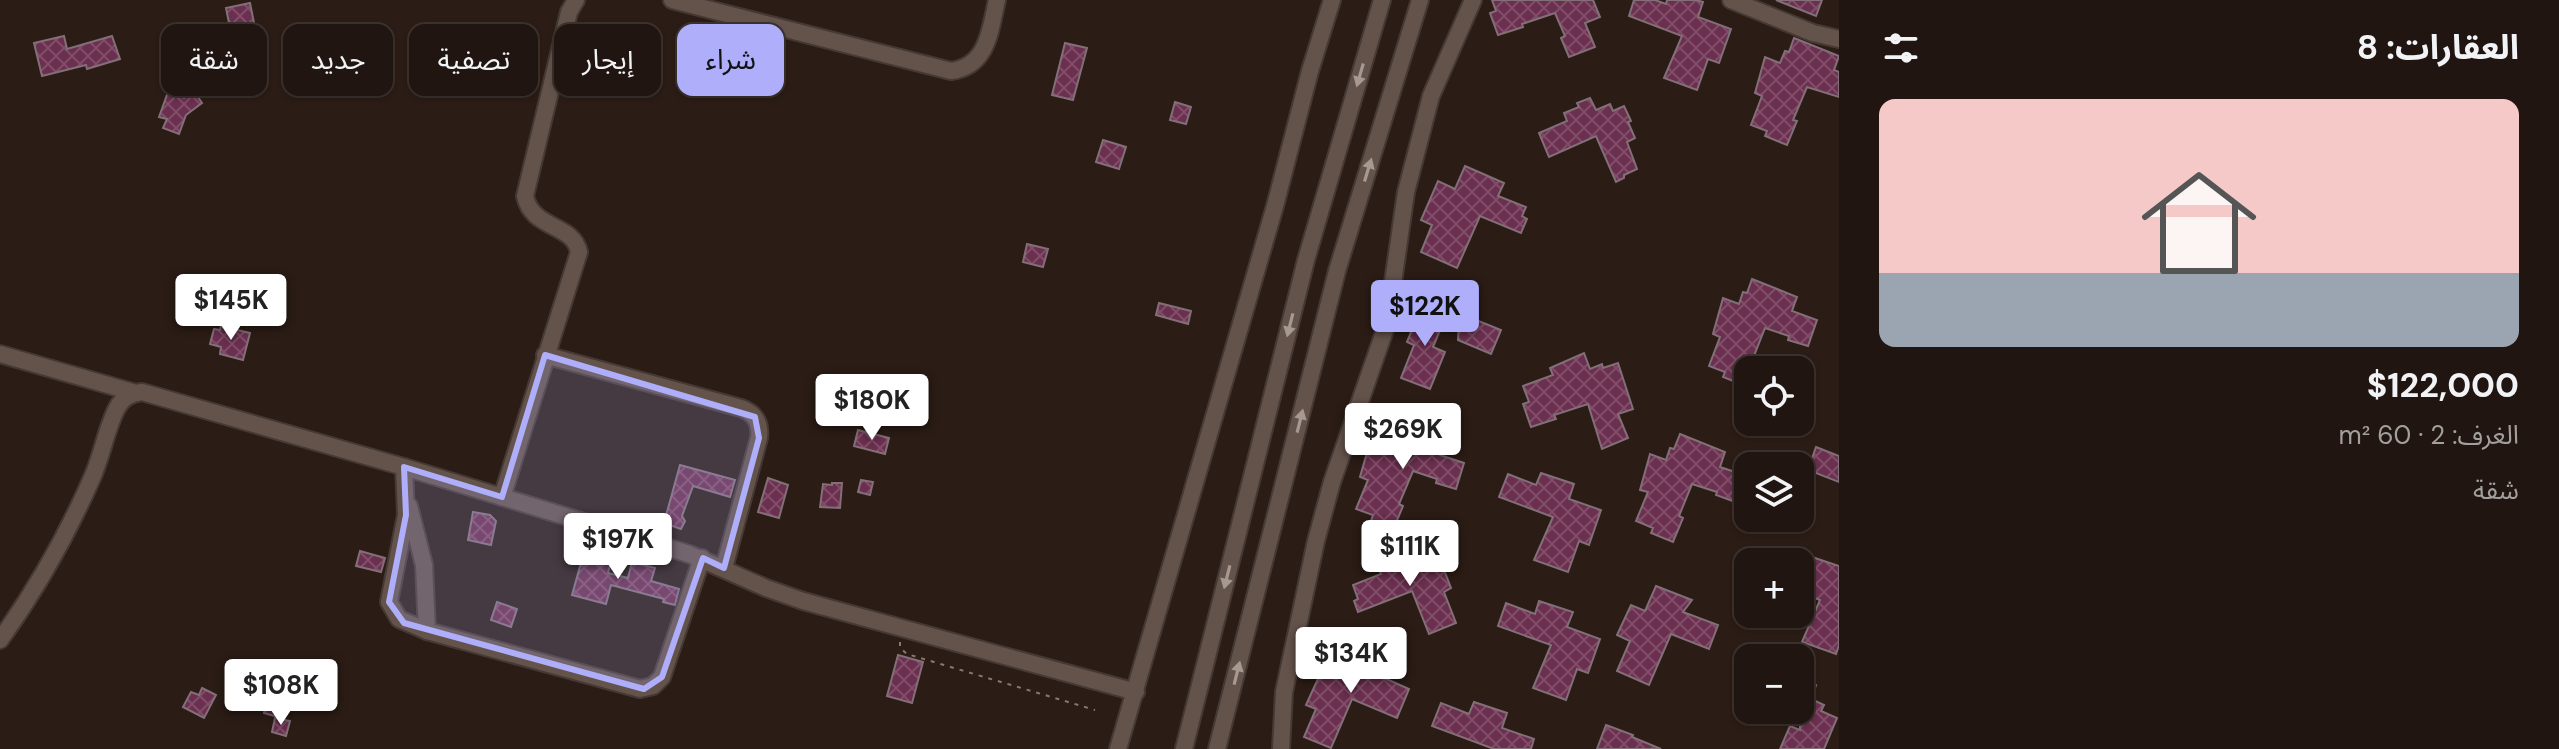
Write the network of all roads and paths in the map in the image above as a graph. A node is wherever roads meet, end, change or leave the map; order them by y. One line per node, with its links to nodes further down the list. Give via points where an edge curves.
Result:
1 (576, 0): 11 (street, via 525,187 531,212 574,239 579,252)
2 (672, 0): 3 (street, via 951,71 971,65 982,54)
3 (997, 0)
4 (1332, 0): 21 (street)
5 (1382, 0): 24 (street, one-way to 24, via 1306,260)
6 (1420, 0): 25 (street, one-way to 6, via 1337,271)
7 (1473, 0): 26 (street, via 1431,96 1406,192 1387,324 1316,541 1284,692)
8 (1731, 0): 9 (street)
9 (1839, 39)
10 (0, 354): 12 (street)
11 (545, 355): 14 (street); 17 (street, via 741,408 755,417 759,438)
12 (136, 393): 13 (street); 20 (street, via 117,408 81,501 35,589)
13 (404, 467): 14 (street); 15 (street)
14 (502, 497): 16 (street)
15 (407, 500): 19 (street, via 424,565); 19 (street, via 389,602 399,619)
16 (702, 558): 17 (street); 19 (street, via 662,677 649,688)
17 (724, 568): 18 (street, via 785,595)
18 (904, 629): 21 (street); 22 (path, via 904,653)
19 (427, 631)
20 (0, 640)
21 (1136, 692): 23 (street)
22 (1095, 710)
23 (1118, 749)
24 (1184, 749)
25 (1217, 749)
26 (1281, 749)

